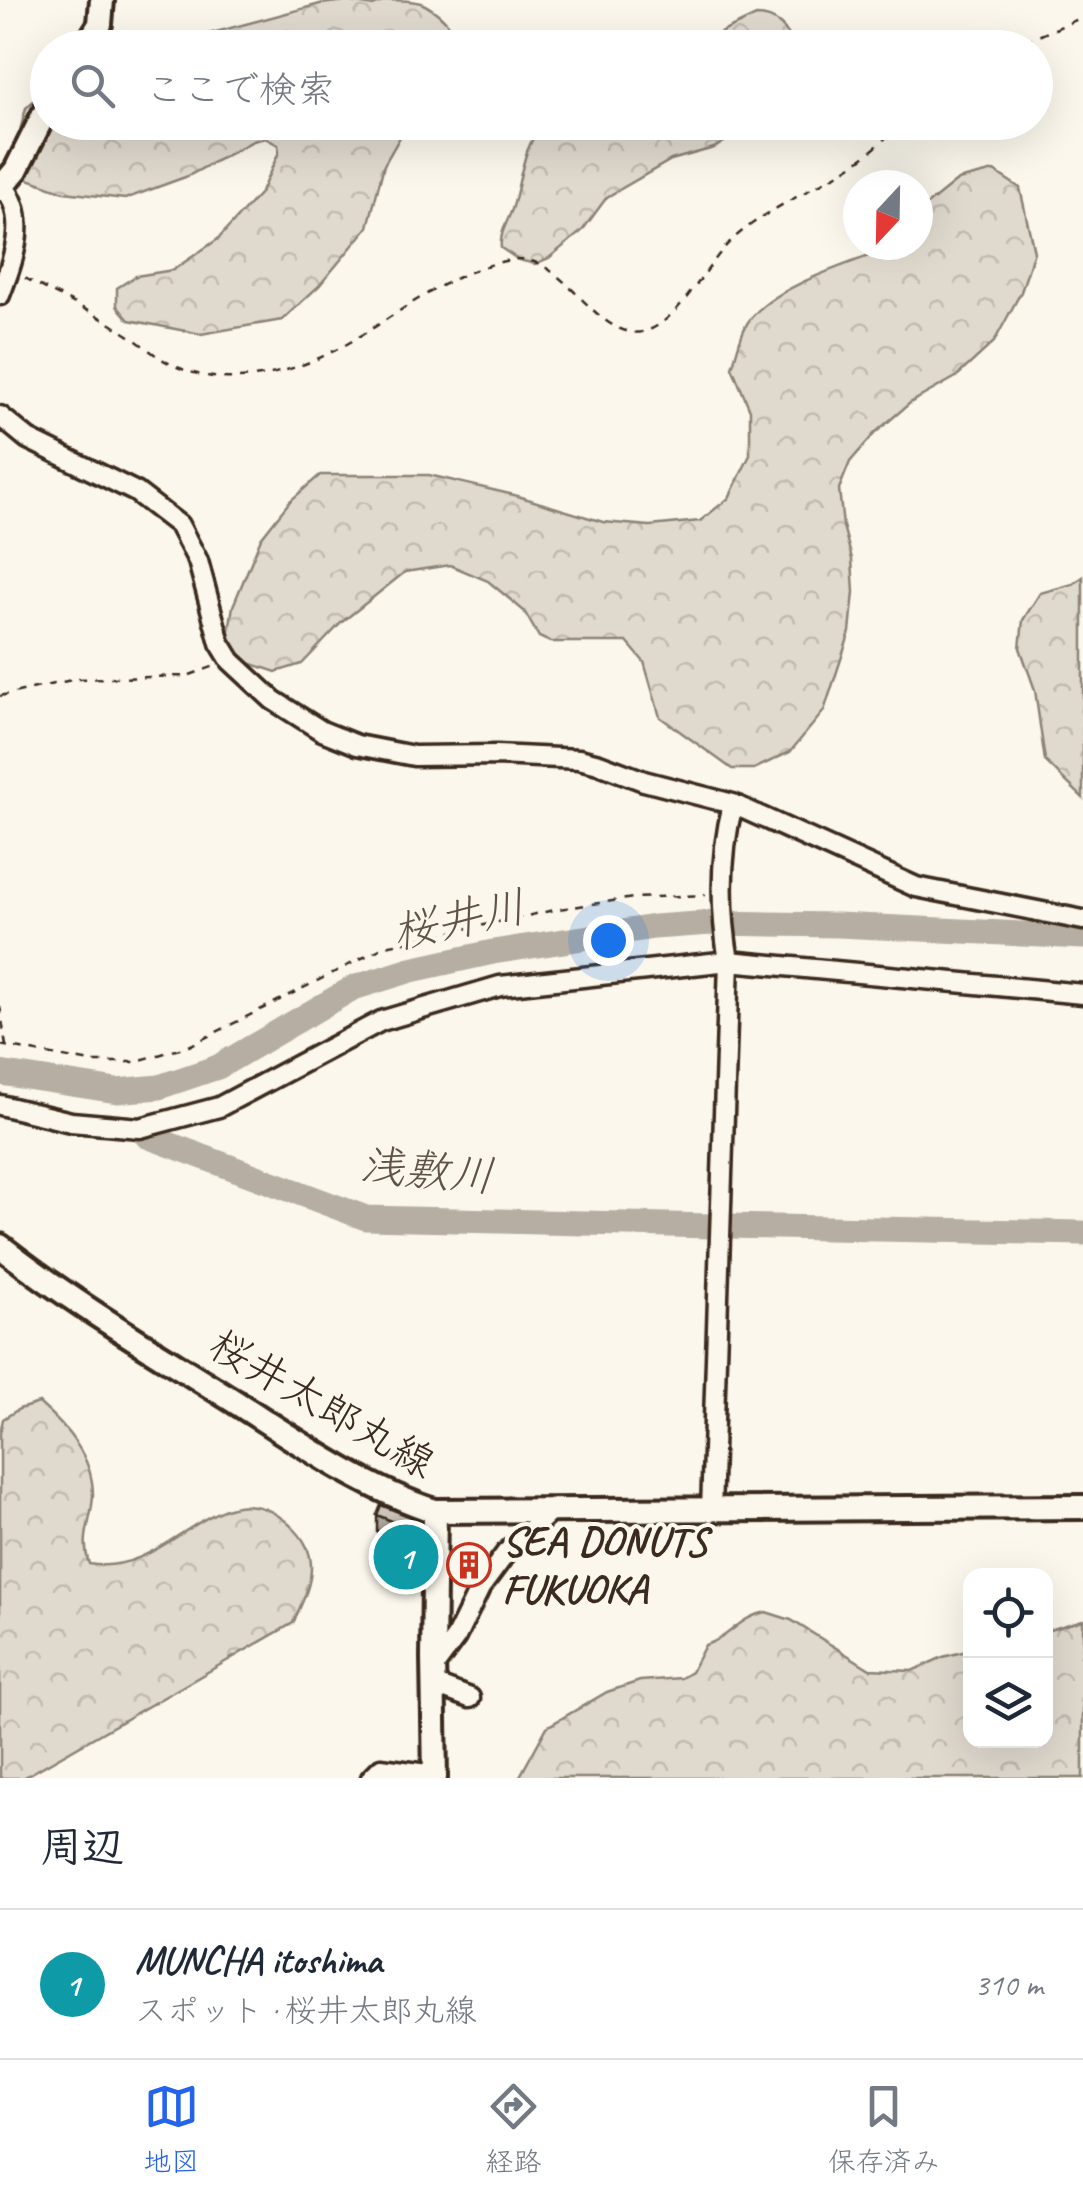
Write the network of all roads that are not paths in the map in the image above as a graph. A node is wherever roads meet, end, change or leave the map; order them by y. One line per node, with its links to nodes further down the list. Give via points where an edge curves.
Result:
1 (102, 0): 2 (main road)
2 (96, 30)
3 (31, 140): 4 (main road)
4 (2, 188): 5 (street, via 12,196 19,221)
5 (0, 295)
6 (0, 416): 7 (street, via 28,439 136,492 180,525 230,661 297,717 357,745 414,756 579,760)
7 (733, 804): 8 (street, via 916,887); 9 (street, via 724,842)
8 (1083, 920)
9 (728, 954): 10 (street); 11 (street, via 500,986 381,1021 219,1107 140,1128 72,1122); 16 (street)
10 (1083, 994)
11 (0, 1105)
12 (0, 1246): 14 (main road, 桜井太郎丸線, via 113,1326 333,1462)
13 (1083, 1507): 16 (main road)
14 (435, 1511): 15 (main road); 17 (main road, 桜井太郎丸線)
15 (551, 1511): 16 (main road); 17 (street, via 480,1588)
16 (711, 1512)
17 (433, 1676): 18 (street); 19 (main road, 桜井太郎丸線)
18 (470, 1698)
19 (435, 1776): 20 (street, via 381,1768)
20 (372, 1778)

